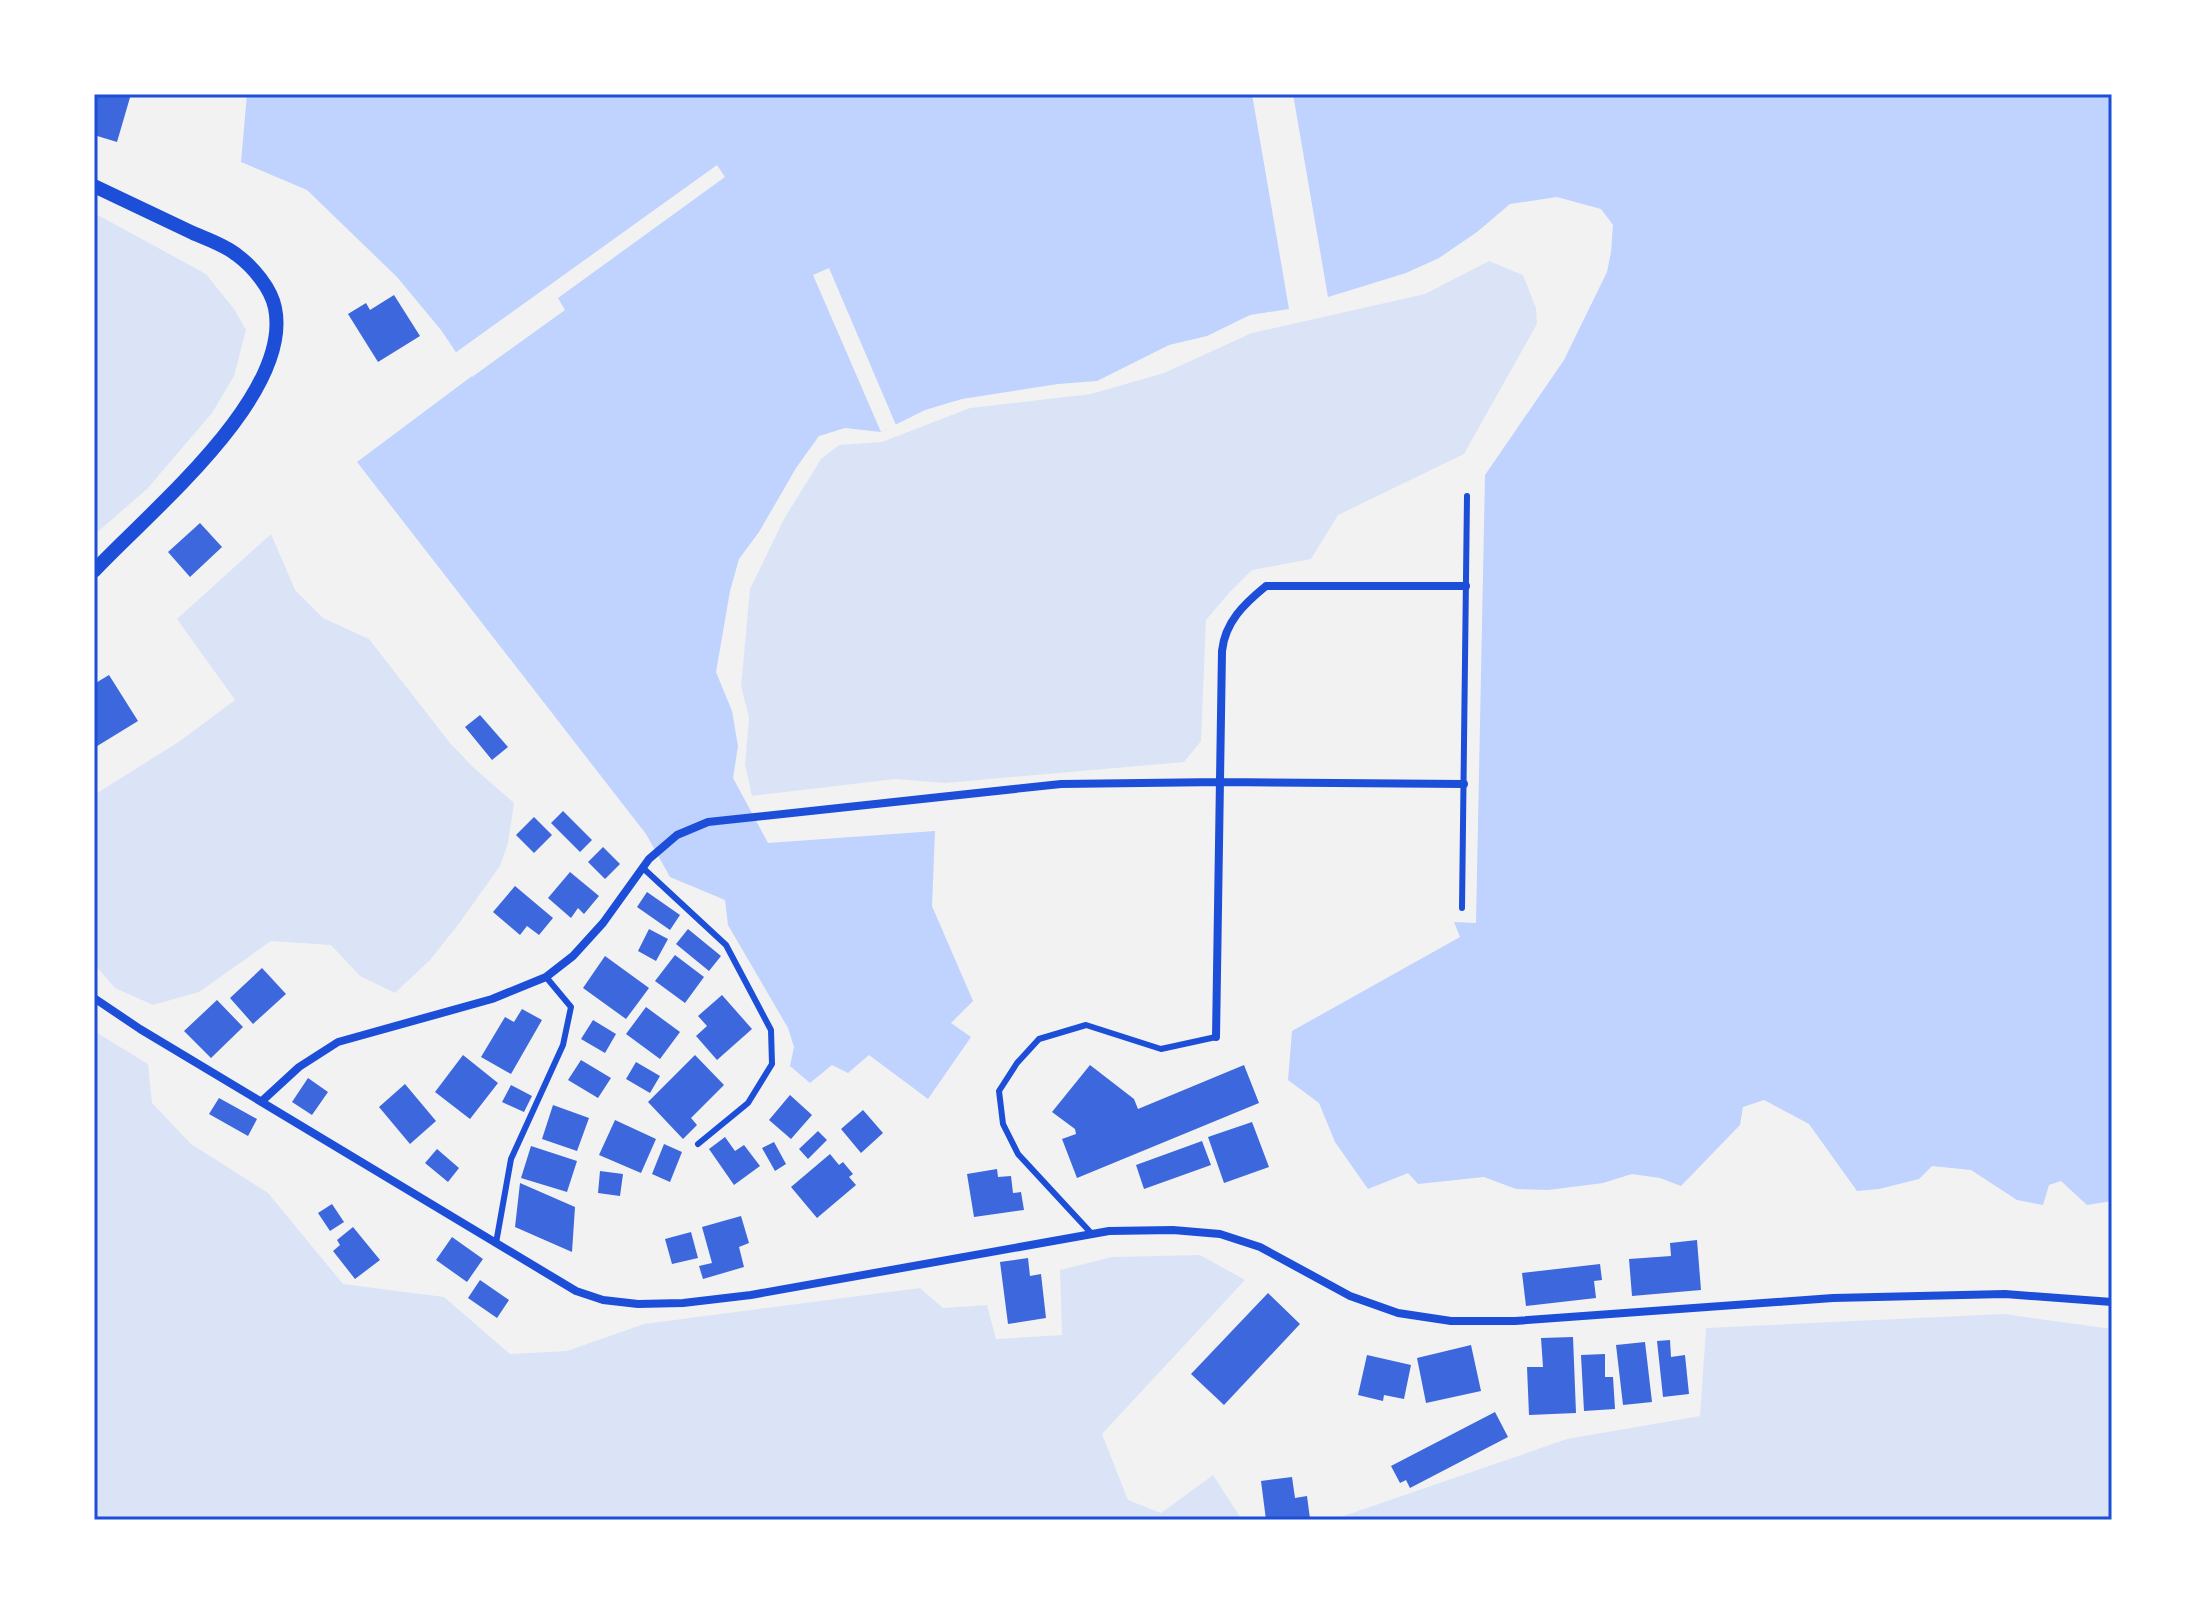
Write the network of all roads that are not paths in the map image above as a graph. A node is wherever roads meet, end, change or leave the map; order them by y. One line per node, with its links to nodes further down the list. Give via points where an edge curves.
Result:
1 (94, 186): 3 (street, via 235,253 260,277 275,306 276,331 270,360 241,413 182,485)
2 (1467, 496): 4 (lane)
3 (94, 571)
4 (1466, 586): 5 (street, via 1283,585 1266,586 1256,594 1223,638); 6 (lane)
5 (1221, 782): 6 (street); 7 (street, via 1061,784 708,822 677,835); 11 (street)
6 (1464, 784): 8 (lane)
7 (643, 868): 9 (street, via 603,923); 13 (lane, via 726,945 771,1030 772,1064 748,1103)
8 (1462, 908)
9 (546, 977): 12 (street, via 492,999 338,1042 299,1067); 15 (lane, via 571,1007 563,1045 511,1159)
10 (94, 998): 12 (street)
11 (1216, 1037): 14 (lane, via 1161,1049 1086,1025 1039,1039 999,1091 1003,1124 1018,1154)
12 (262, 1101): 15 (street)
13 (698, 1144)
14 (1092, 1234): 15 (street, via 751,1295 638,1304 576,1291); 16 (street, via 1220,1234 1260,1247 1350,1296 1398,1313 1451,1321 1833,1298 2005,1294)
15 (496, 1243)
16 (2112, 1302)

